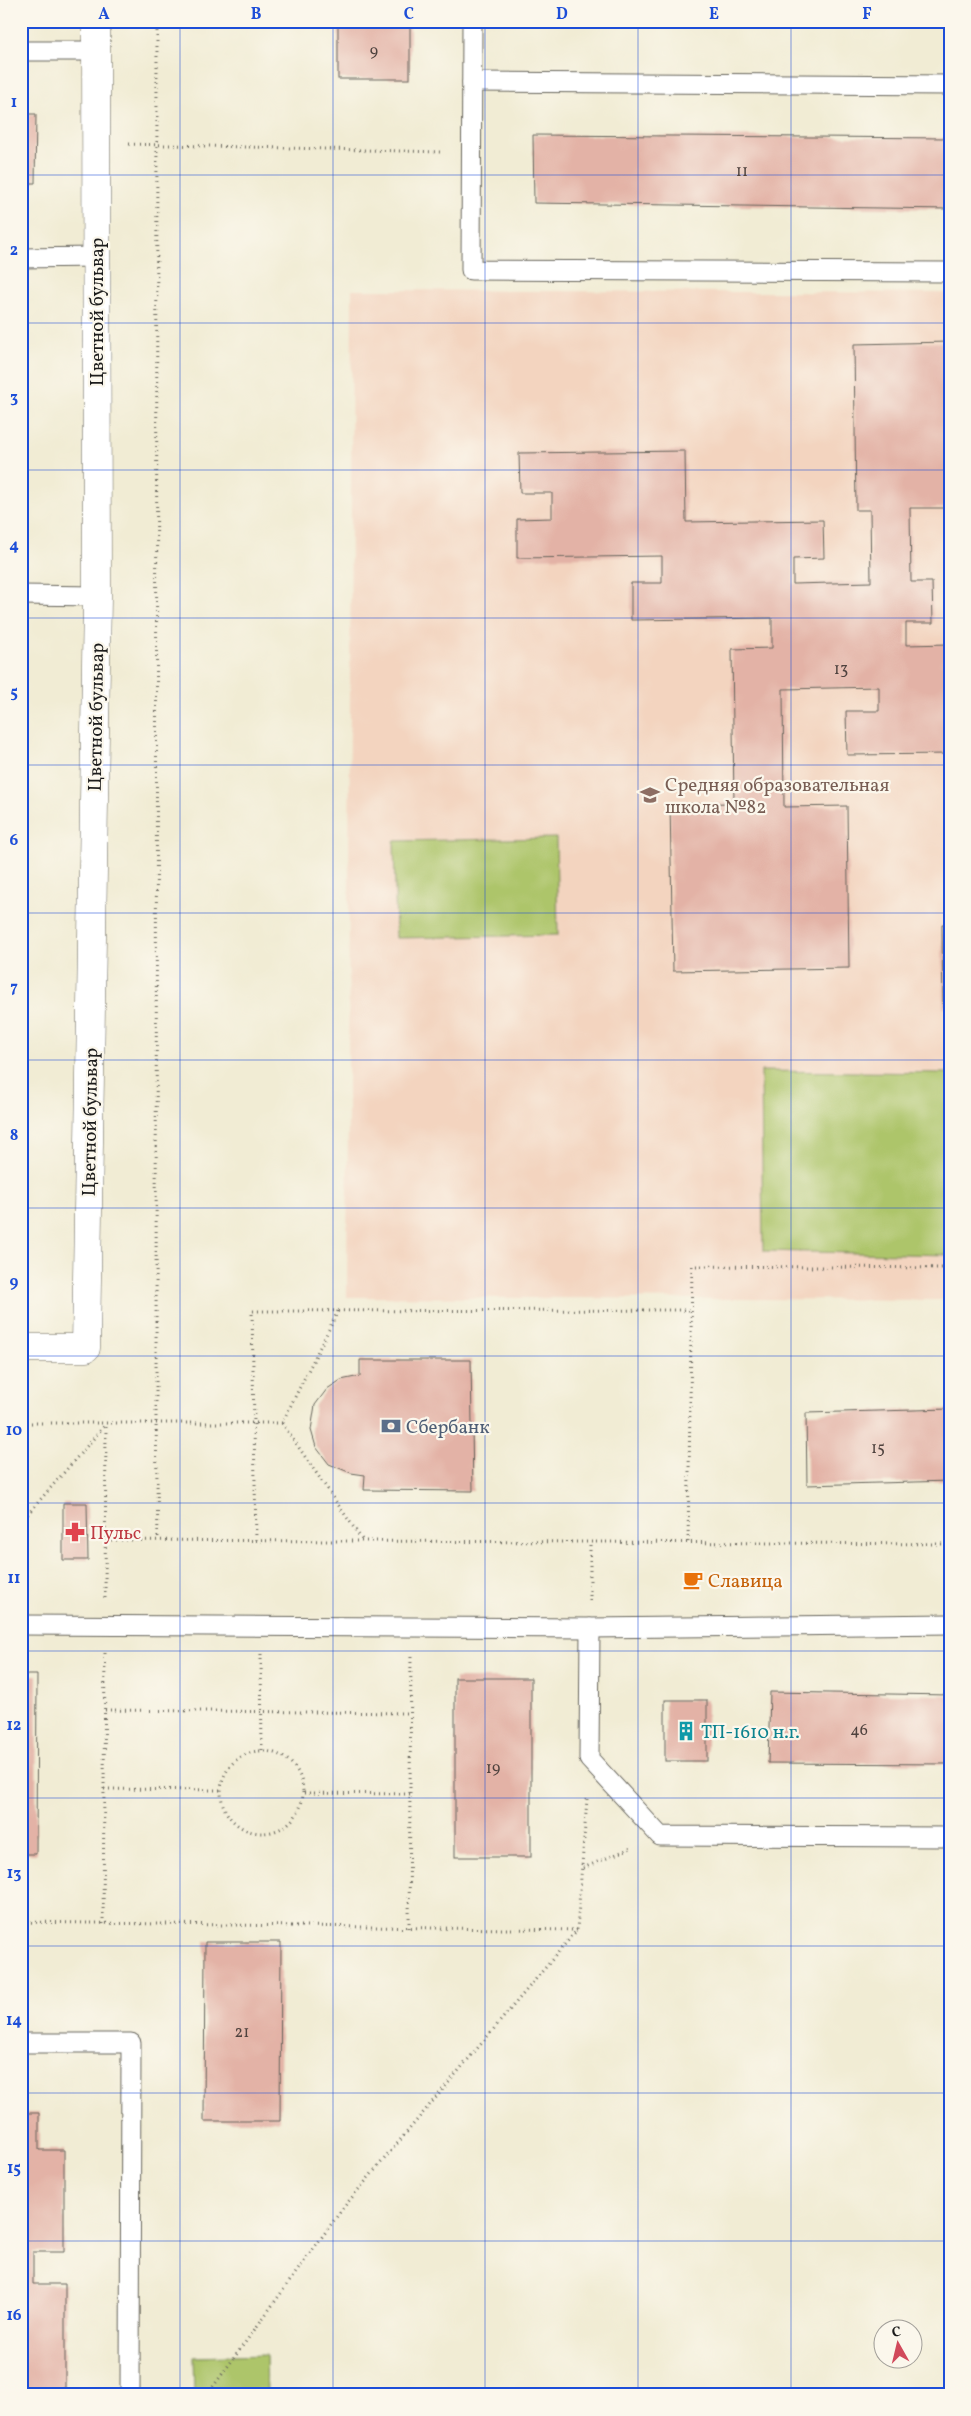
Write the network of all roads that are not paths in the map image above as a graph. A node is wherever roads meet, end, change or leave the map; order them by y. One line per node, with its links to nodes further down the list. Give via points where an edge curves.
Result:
1 (96, 21): 4 (street, Цветной бульвар)
2 (472, 21): 5 (lane)
3 (21, 51): 4 (lane)
4 (96, 51): 7 (street, Цветной бульвар)
5 (472, 82): 6 (lane); 9 (lane, via 471,270)
6 (950, 85)
7 (96, 257): 8 (lane); 11 (street, Цветной бульвар)
8 (21, 258)
9 (950, 272)
10 (21, 595): 11 (lane)
11 (96, 596): 12 (street, Цветной бульвар, via 86,1348)
12 (21, 1348)
13 (950, 1624): 15 (lane)
14 (21, 1625): 15 (lane)
15 (590, 1628): 16 (lane, via 589,1758 660,1836)
16 (950, 1837)
17 (21, 2043): 18 (lane, via 131,2043)
18 (130, 2395)

